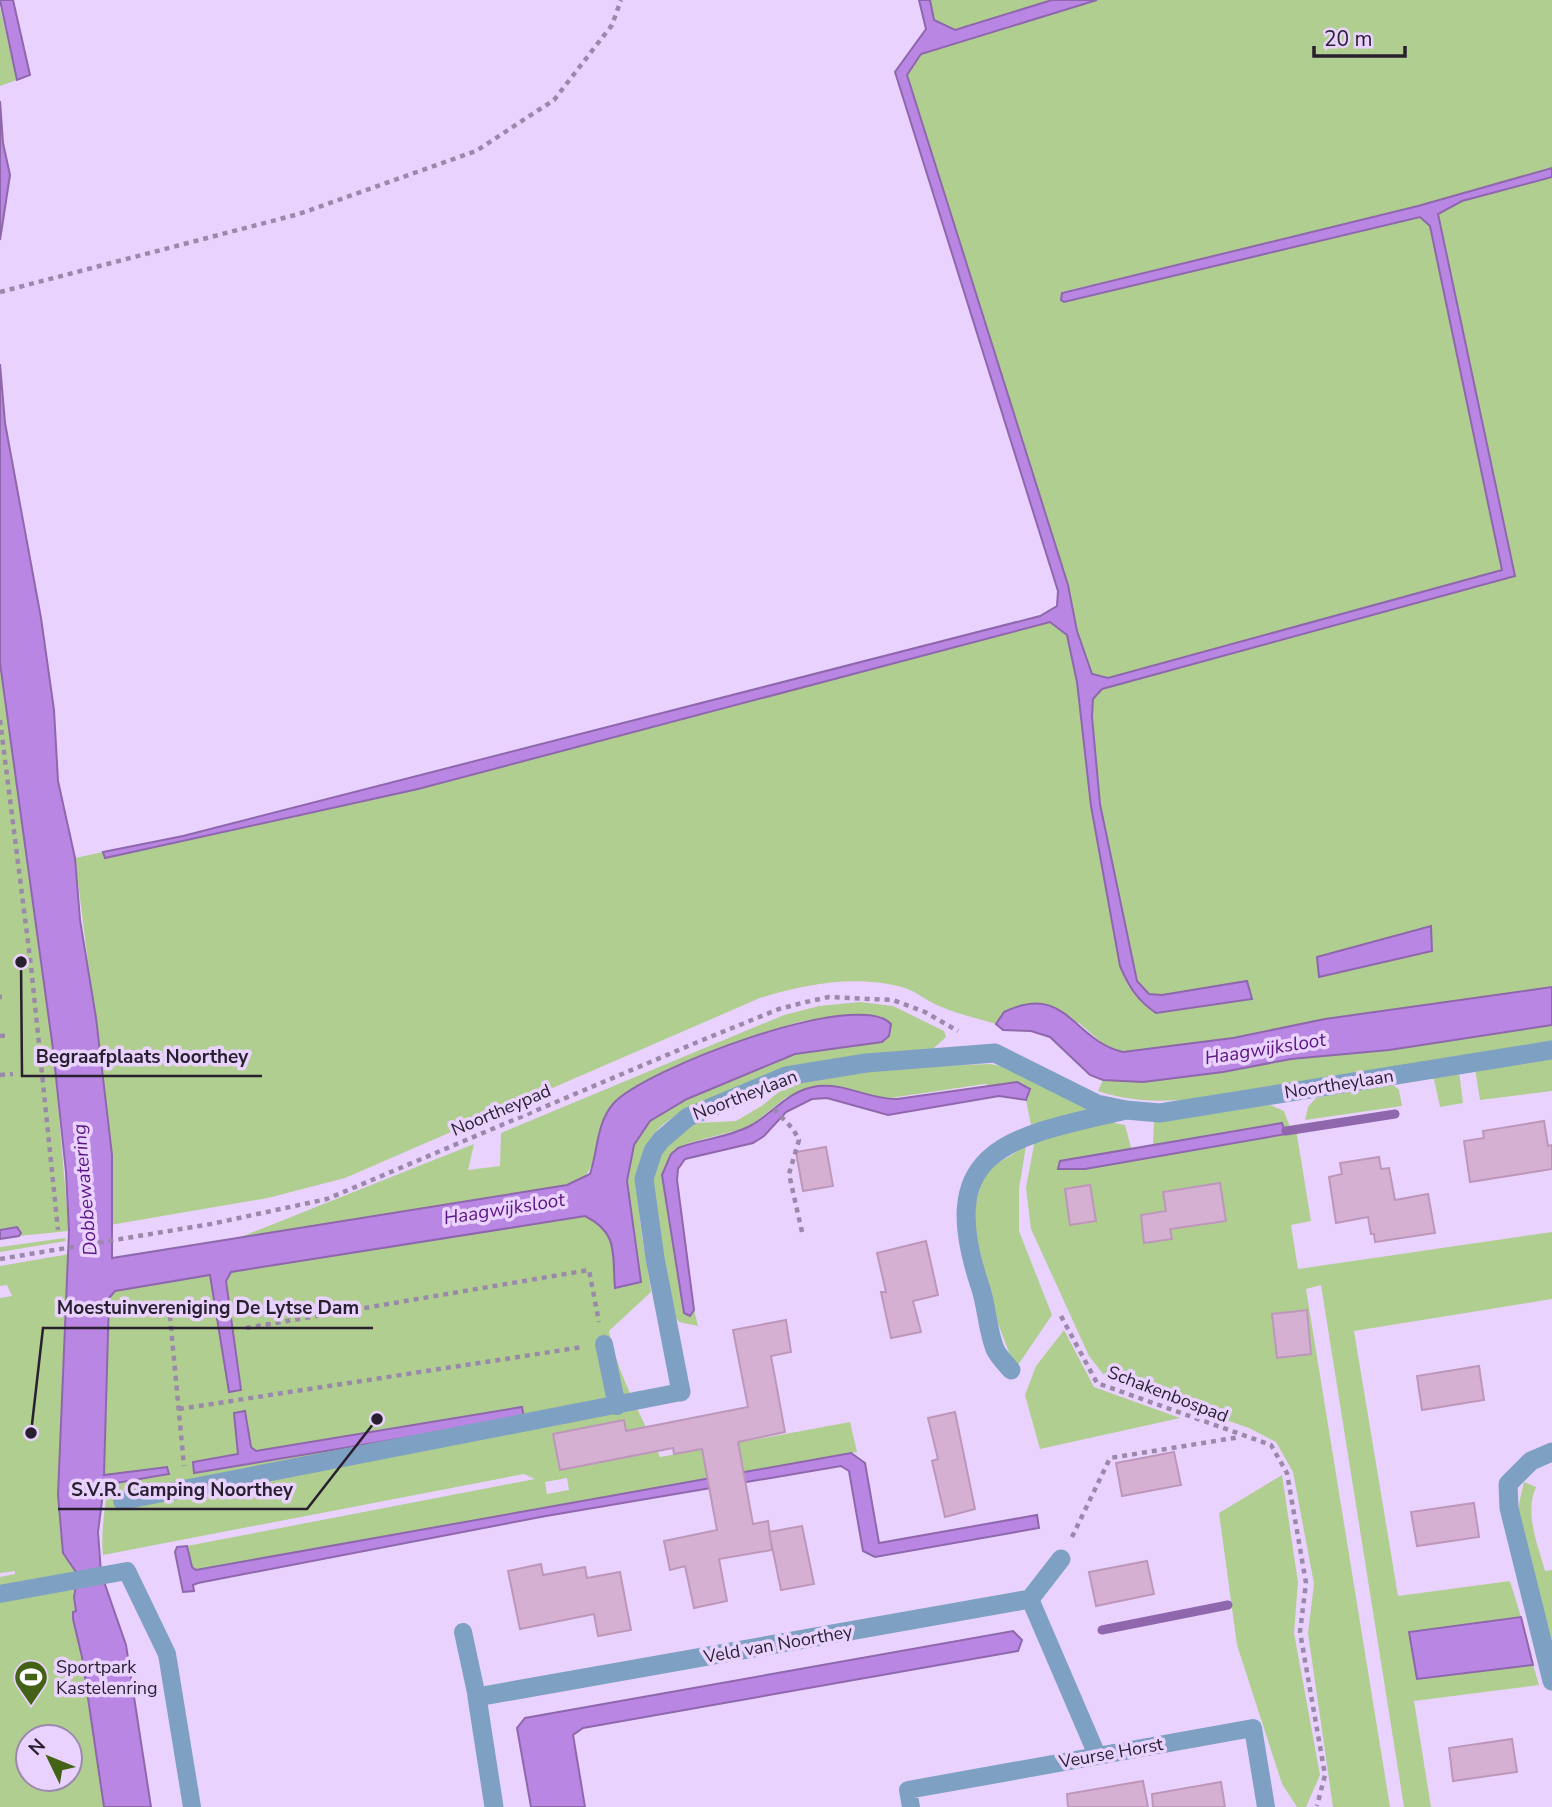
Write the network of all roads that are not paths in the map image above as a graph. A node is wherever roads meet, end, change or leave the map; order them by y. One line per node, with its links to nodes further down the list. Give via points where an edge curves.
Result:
1 (1552, 1050): 2 (street, Noortheylaan, via 1160,1113)
2 (1126, 1110): 4 (street, Noortheylaan, via 1011,1141 989,1158 969,1188 965,1212 968,1244 995,1350); 5 (street, Noortheylaan, via 1097,1104 995,1053 866,1063 786,1076 688,1117 661,1140 645,1179)
3 (604, 1344): 6 (lane)
4 (1011, 1370)
5 (681, 1392): 6 (lane)
6 (617, 1406): 8 (lane)
7 (1552, 1452): 13 (street, via 1531,1461 1508,1484 1509,1508)
8 (122, 1501)
9 (1061, 1559): 11 (street)
10 (0, 1594): 16 (lane, via 127,1571 167,1654)
11 (1030, 1600): 14 (street, Veld van Noorthey); 15 (lane)
12 (463, 1632): 14 (lane)
13 (1552, 1681)
14 (477, 1697): 17 (street)
15 (1097, 1755): 18 (lane, Veurse Horst, via 908,1790); 19 (lane, Veurse Horst, via 1253,1728)
16 (192, 1807)
17 (495, 1807)
18 (911, 1807)
19 (1266, 1807)

